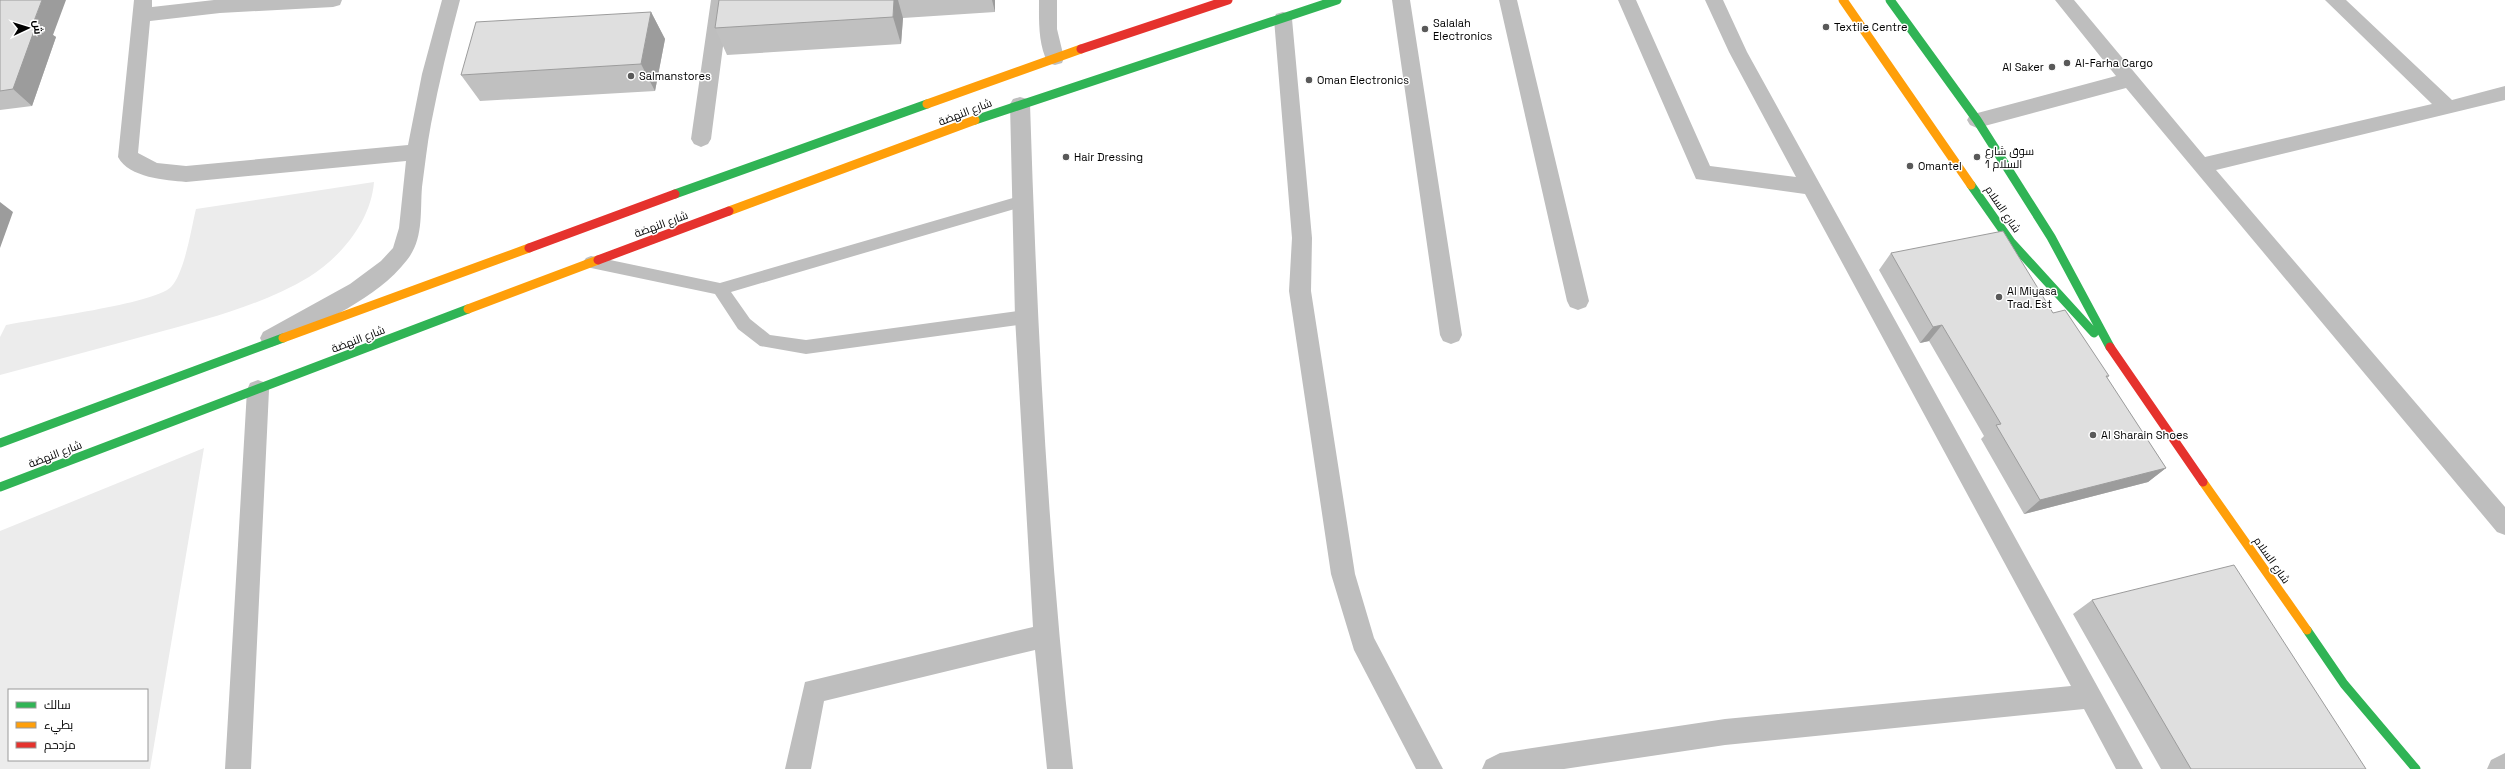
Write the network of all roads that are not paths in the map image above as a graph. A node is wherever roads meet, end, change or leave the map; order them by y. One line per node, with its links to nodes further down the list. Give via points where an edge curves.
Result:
1 (333, 0): 15 (street)
2 (450, 0): 24 (street, via 435,59)
3 (720, 0): 23 (street)
4 (1048, 0): 17 (street, via 1048,29)
5 (1228, 0): 17 (main road, شارع النهضة)
6 (1337, 0): 16 (main road, شارع النهضة)
7 (1401, 0): 32 (street)
8 (1508, 0): 30 (street)
9 (1627, 0): 26 (street, via 1703,172)
10 (1714, 0): 26 (street, via 1738,52)
11 (1843, 0): 34 (main road, شارع السلام, via 2011,242)
12 (1890, 0): 22 (main road, شارع السلام)
13 (2064, 0): 18 (street)
14 (2334, 0): 21 (street)
15 (142, 7): 24 (street, via 128,157 154,171 186,174)
16 (1283, 19): 20 (main road, شارع النهضة); 47 (street, via 1302,238 1300,291 1343,574 1363,642)
17 (1055, 58): 33 (main road, شارع النهضة, via 667,197)
18 (2129, 80): 22 (street); 25 (street)
19 (2505, 93): 21 (street)
20 (1020, 104): 27 (street); 28 (main road, شارع النهضة)
21 (2448, 108): 25 (street)
22 (1978, 120): 34 (main road, شارع السلام, via 2051,237)
23 (701, 139)
24 (418, 152): 33 (street, via 412,182 407,244 390,265 368,283)
25 (2201, 166): 40 (street)
26 (1812, 187): 42 (street)
27 (1023, 201): 29 (lane); 31 (street)
28 (591, 262): 29 (lane); 35 (main road, شارع النهضة)
29 (720, 289): 31 (lane, via 744,324 766,341 806,347)
30 (1578, 301)
31 (1026, 317): 41 (street)
32 (1451, 335)
33 (242, 355): 36 (main road, شارع النهضة)
34 (2117, 359): 50 (main road, شارع السلام, via 2344,684)
35 (258, 390): 39 (main road, شارع النهضة); 44 (street)
36 (41, 429): 37 (main road); 38 (main road, شارع النهضة)
37 (0, 434)
38 (0, 443)
39 (0, 487)
40 (2505, 524)
41 (1046, 636): 45 (street, via 814,690); 46 (street)
42 (2090, 696): 48 (street, via 1725,732 1500,766); 49 (street)
43 (2505, 766): 51 (street)
44 (238, 769)
45 (798, 769)
46 (1060, 769)
47 (1430, 769)
48 (1495, 769)
49 (2130, 769)
50 (2416, 769)
51 (2500, 769)

